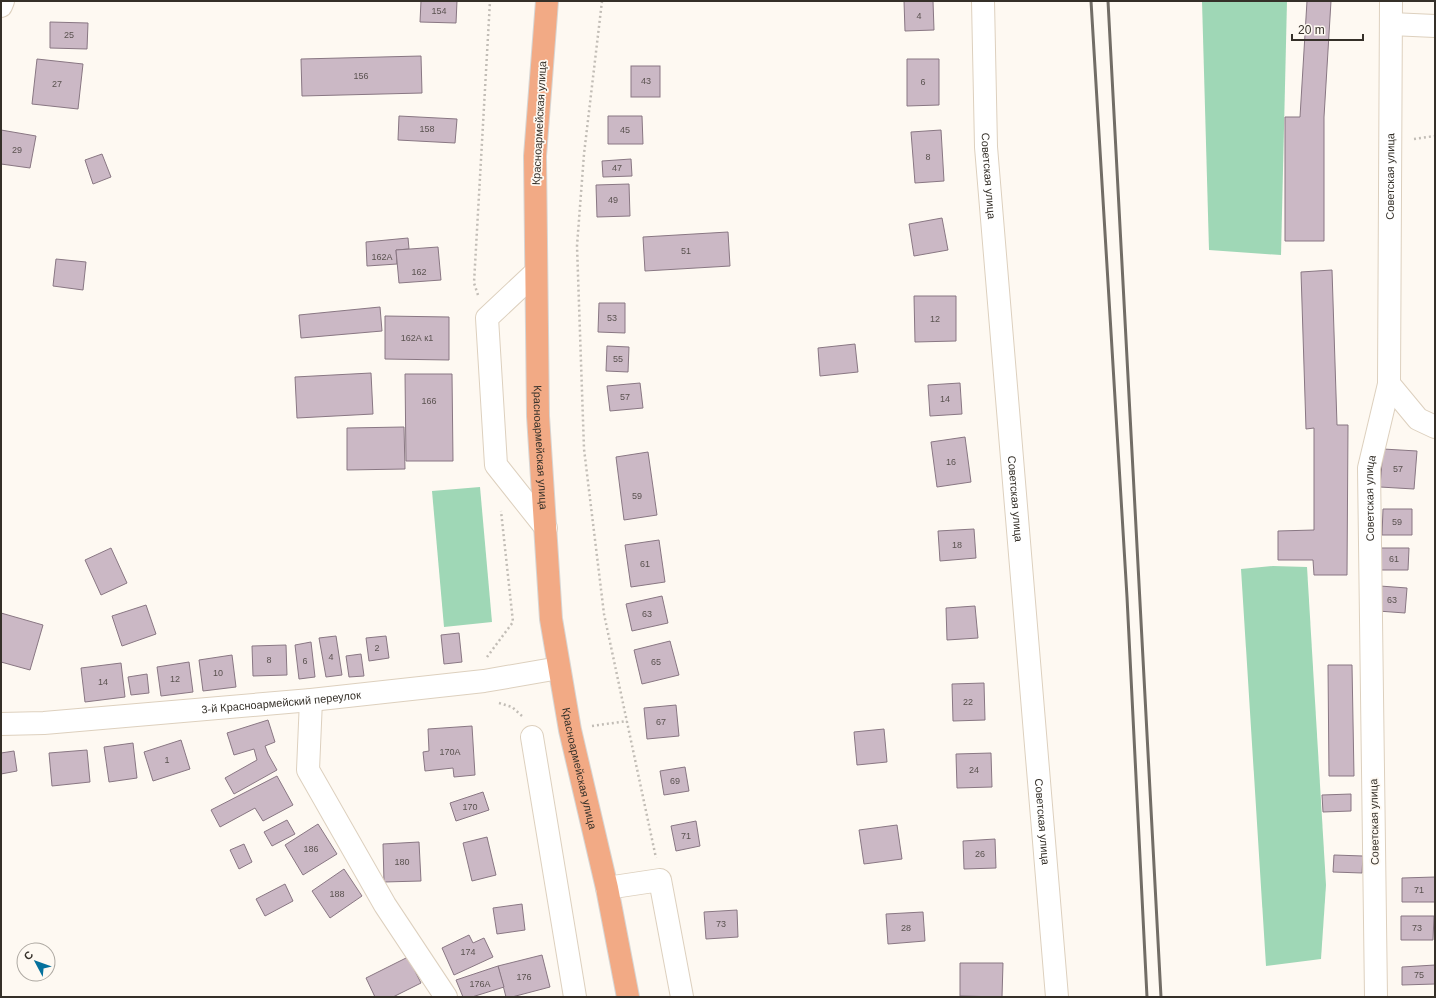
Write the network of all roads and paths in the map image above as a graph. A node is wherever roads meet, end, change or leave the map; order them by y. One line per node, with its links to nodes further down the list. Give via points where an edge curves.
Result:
1 (3, 1): 7 (street)
2 (490, 1): 11 (path, via 474,283)
3 (547, 1): 10 (main road, Красноармейская улица, via 535,156)
4 (602, 1): 19 (path, via 584,154 577,246 584,450 604,614)
5 (983, 1): 29 (street, Советская улица, via 986,147)
6 (1391, 1): 8 (street, Советская улица)
7 (1, 6)
8 (1391, 24): 9 (street); 12 (street, Советская улица)
9 (1435, 26)
10 (536, 272): 11 (street); 15 (main road, Красноармейская улица, via 538,416)
11 (487, 318): 15 (street, via 496,465)
12 (1389, 384): 13 (street, via 1418,420); 30 (street, Советская улица, via 1369,468)
13 (1435, 427)
14 (500, 504): 16 (path, via 513,622)
15 (546, 528): 17 (main road, Красноармейская улица, via 552,620)
16 (487, 658)
17 (559, 668): 18 (street, 3-й Красноармейский переулок, via 484,681); 21 (main road, Красноармейская улица)
18 (311, 700): 20 (street, 3-й Красноармейский переулок, via 44,723); 25 (street, via 308,770 385,904)
19 (627, 721): 21 (path); 23 (path)
20 (1, 724)
21 (570, 730): 24 (main road, Красноармейская улица)
22 (532, 737): 26 (street)
23 (660, 880): 24 (street); 28 (street)
24 (607, 888): 27 (main road, Красноармейская улица)
25 (446, 997)
26 (575, 997)
27 (628, 997)
28 (682, 997)
29 (1057, 997)
30 (1376, 997)

